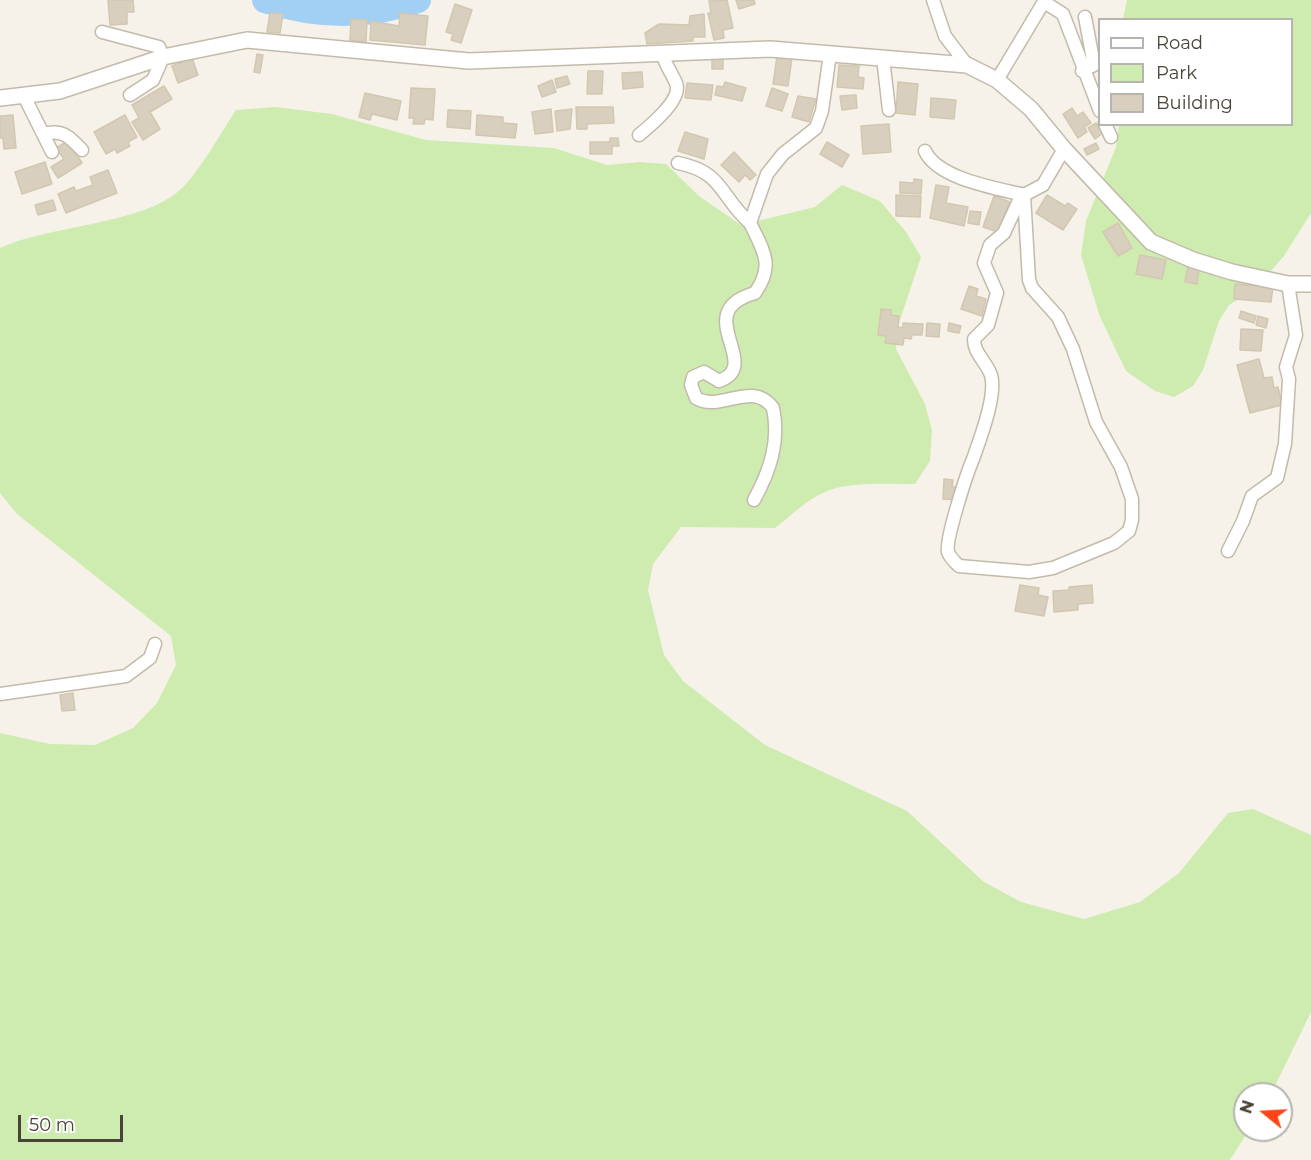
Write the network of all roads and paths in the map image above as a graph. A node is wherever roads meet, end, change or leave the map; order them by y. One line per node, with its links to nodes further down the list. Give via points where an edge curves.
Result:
1 (933, 0): 9 (street, via 945,36)
2 (1045, 1): 10 (street, via 1063,14); 11 (street)
3 (1084, 17): 10 (street, via 1094,65)
4 (102, 32): 7 (street, via 159,47)
5 (662, 53): 6 (street, via 770,49); 7 (street, via 469,61 247,40); 19 (street, via 677,91 657,121)
6 (830, 54): 8 (street); 27 (street, via 816,128 783,154 767,174)
7 (163, 57): 12 (street, via 153,80); 13 (street, via 80,85)
8 (883, 58): 9 (street); 16 (street)
9 (967, 65): 11 (street)
10 (1082, 71): 15 (street)
11 (997, 80): 21 (street, via 1031,109)
12 (130, 95)
13 (24, 96): 14 (street); 18 (street)
14 (0, 98)
15 (1098, 107)
16 (888, 110)
17 (1106, 126): 20 (street)
18 (43, 134): 22 (street, via 62,132); 23 (street)
19 (639, 135)
20 (1111, 137)
21 (1064, 149): 26 (street, via 1043,185); 28 (street, via 1151,242 1193,260)
22 (82, 150)
23 (52, 152)
24 (924, 152): 26 (street, via 929,161 956,176)
25 (678, 163): 27 (street, via 711,175)
26 (1023, 195): 26 (street, via 1004,233 990,245 984,262 997,293 988,325 974,339 974,348 987,366 993,390 947,542 948,552 959,566 1029,572 1053,568 1114,543 1129,531 1132,499 1121,467 1095,422 1073,349 1058,317 1029,280)
27 (750, 223): 30 (street, via 767,265 755,293 735,299 728,310 734,365 724,379 719,381 704,372 693,377 691,386 696,398 705,402 747,395 761,397 773,408 776,435 769,472)
28 (1288, 284): 29 (street); 31 (street, via 1296,335 1286,367 1289,379 1285,444 1277,478 1252,496)
29 (1311, 284)
30 (754, 500)
31 (1228, 551)
32 (156, 644): 33 (street, via 150,658 126,676)
33 (0, 694)

